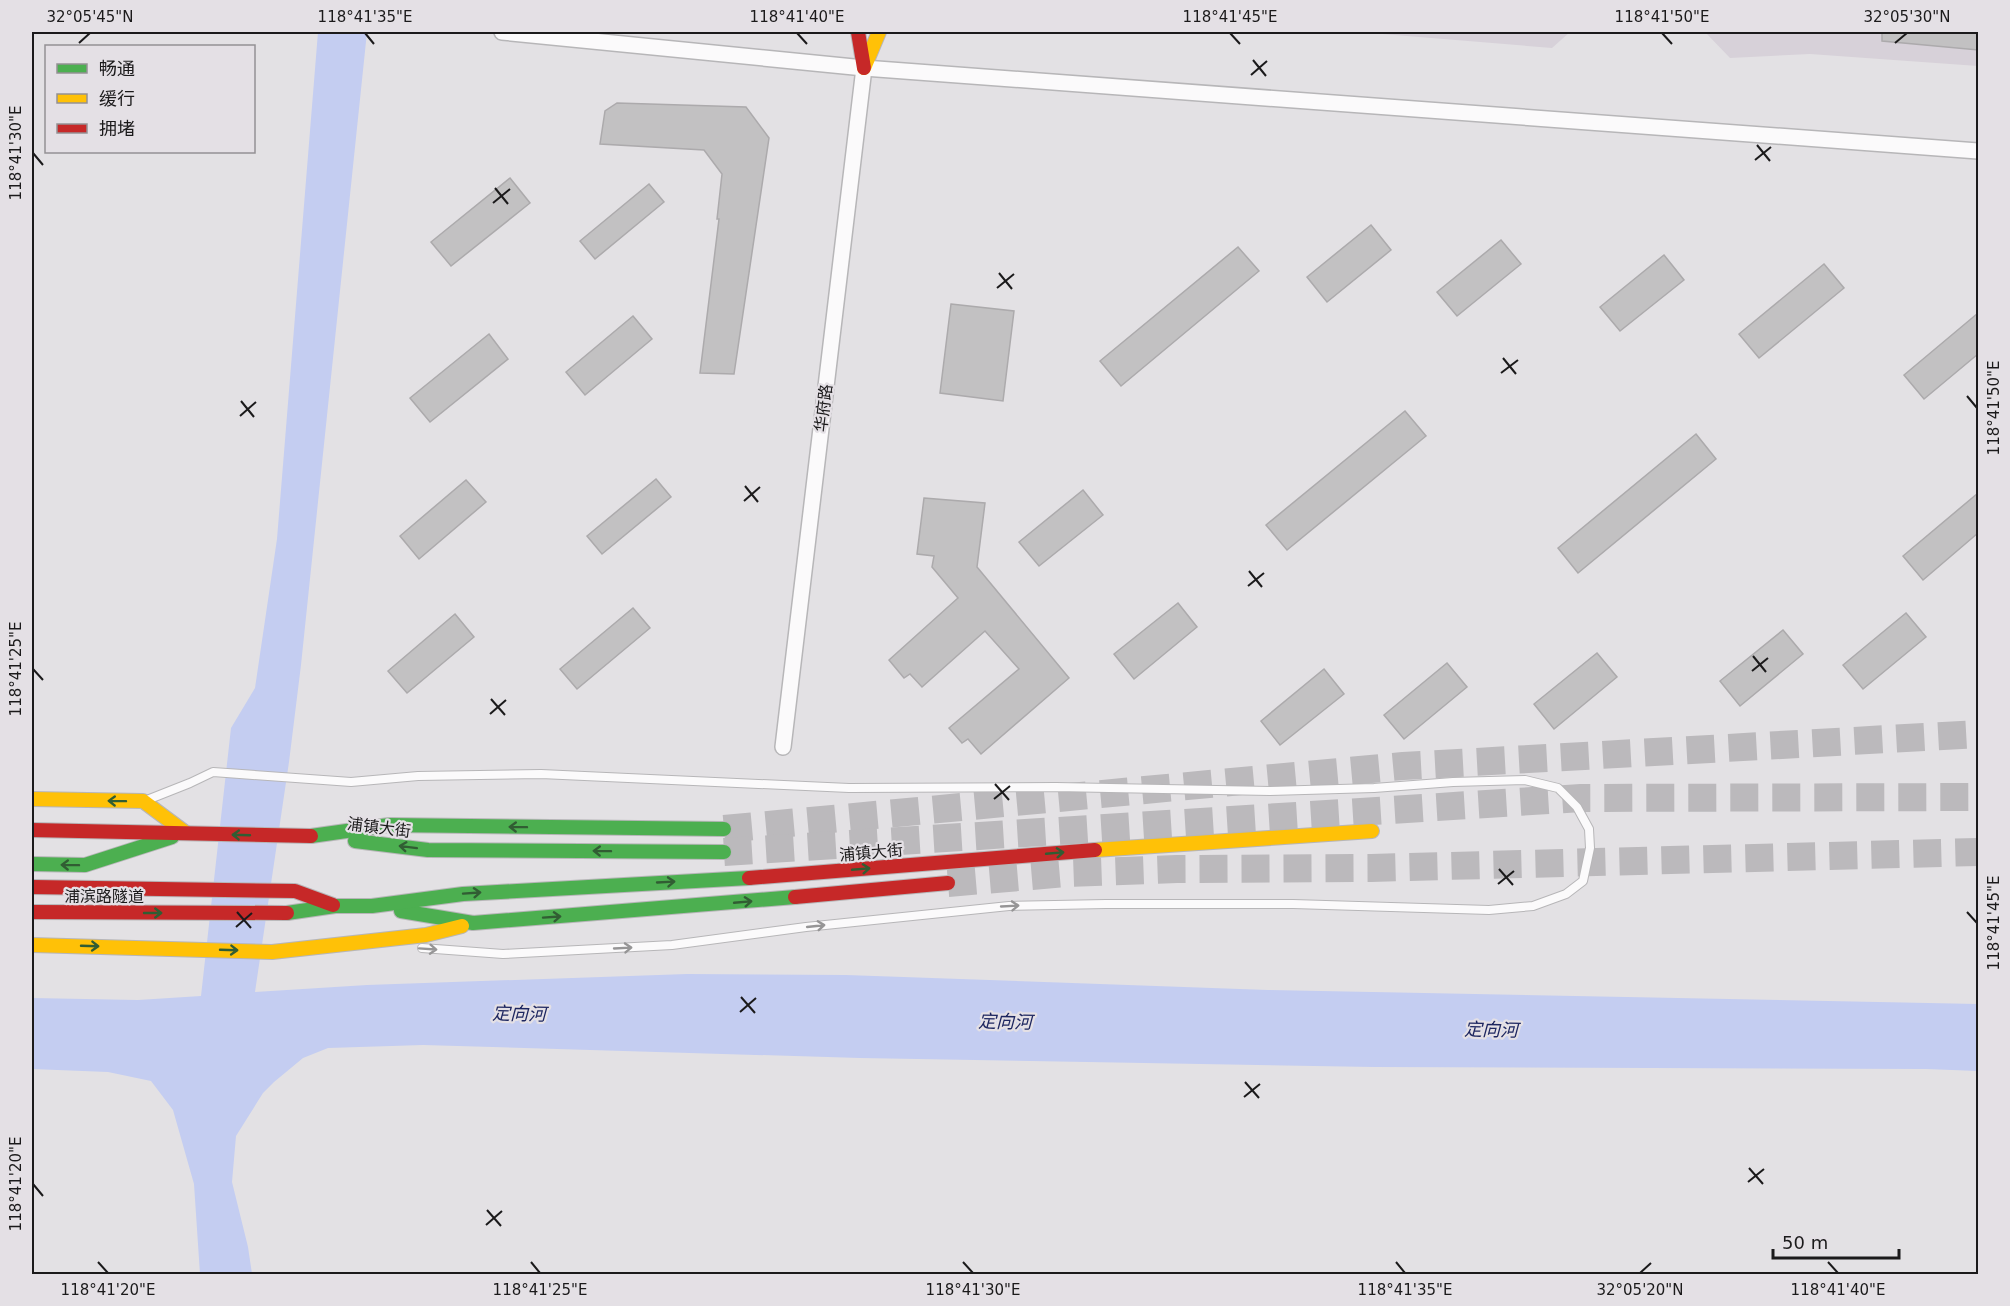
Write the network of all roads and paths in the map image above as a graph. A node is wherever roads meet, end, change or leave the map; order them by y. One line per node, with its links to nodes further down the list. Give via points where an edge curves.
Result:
1 (502, 32): 4 (street)
2 (858, 32): 4 (main road, 华府路)
3 (879, 32): 4 (main road, 华府路)
4 (864, 69): 5 (street); 6 (street, 华府路)
5 (1978, 151)
6 (783, 747)
7 (32, 799): 8 (main road, one-way to 7)
8 (143, 801): 12 (main road); 26 (lane, one-way to 8, via 503,954 672,945 1009,906 1293,904 1489,910 1533,906 1566,894 1583,881 1590,848 1589,829 1577,807 1558,788 1525,780 1270,791 849,788 541,774 418,776 351,782 213,772)
9 (723, 829): 13 (main road, 浦镇大街, one-way to 13, via 389,825)
10 (32, 830): 12 (main road, 浦镇大街)
11 (1372, 831): 19 (main road, 浦镇大街, one-way to 11, via 463,894 773,877)
12 (186, 833): 13 (main road, 浦镇大街, one-way to 12); 15 (main road, 浦镇大街, one-way to 15, via 85,866)
13 (317, 836): 14 (main road, 浦镇大街, one-way to 13, via 428,850)
14 (724, 852)
15 (32, 864)
16 (948, 883): 22 (main road, 浦镇大街, one-way to 16)
17 (32, 887): 18 (main road, via 295,891)
18 (335, 906): 19 (main road, 浦镇大街); 21 (main road, 浦镇大街, via 289,913)
19 (372, 906): 22 (main road, 浦镇大街)
20 (32, 912): 21 (main road, 浦滨路隧道, one-way to 21)
21 (177, 913)
22 (473, 923): 23 (main road, via 426,935)
23 (349, 943): 24 (main road, one-way to 23, via 272,951); 25 (lane)
24 (32, 945)
25 (396, 946)
26 (408, 947)

